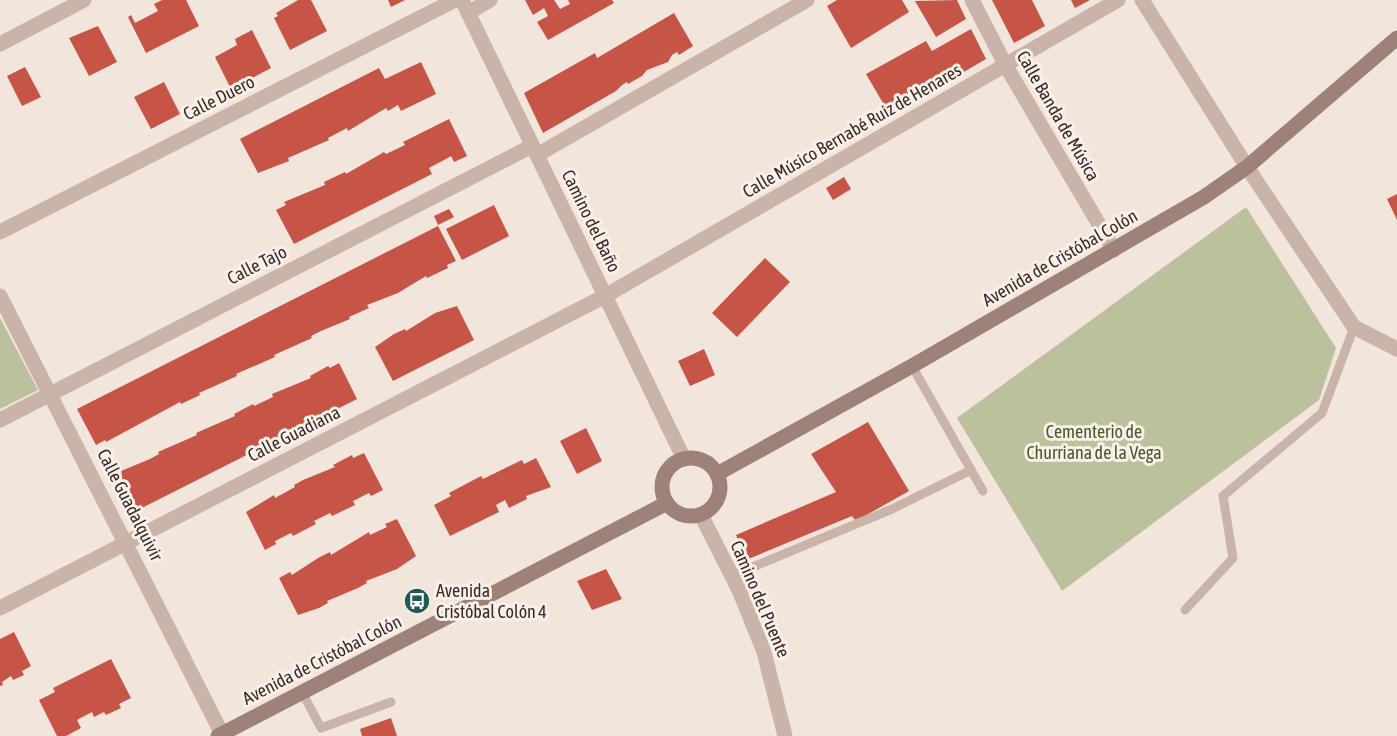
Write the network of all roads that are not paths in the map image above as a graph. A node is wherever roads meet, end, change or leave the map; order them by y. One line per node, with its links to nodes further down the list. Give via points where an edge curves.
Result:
1 (84, 0): 10 (street)
2 (455, 0): 14 (street, Calle Duero)
3 (490, 0): 8 (street)
4 (807, 0): 12 (street, Calle Tajo)
5 (972, 0): 11 (street, Calle Banda de Música)
6 (1118, 0): 11 (street, Calle Músico Bernabé Ruiz de Henares)
7 (1142, 0): 13 (street)
8 (465, 6): 12 (street, Camino del Baño)
9 (1397, 38): 13 (main road, Avenida de Cristóbal Colón)
10 (0, 44)
11 (1006, 66): 15 (street, Calle Banda de Música); 17 (street, Calle Músico Bernabé Ruiz de Henares)
12 (535, 151): 17 (street, Camino del Baño); 21 (street, Calle Tajo)
13 (1247, 166): 15 (main road, Avenida de Cristóbal Colón, via 1204,197); 18 (street)
14 (0, 232)
15 (1114, 250): 20 (main road, Avenida de Cristóbal Colón)
16 (0, 296): 21 (street, Calle Guadalquivir)
17 (605, 296): 23 (street, Camino del Baño); 29 (street, Calle Guadiana)
18 (1354, 327): 19 (street); 32 (lane, via 1322,413 1223,496 1233,558)
19 (1397, 348)
20 (912, 366): 24 (lane); 25 (main road, Avenida de Cristóbal Colón)
21 (50, 394): 22 (street, Calle Tajo); 29 (street, Calle Guadalquivir)
22 (0, 420)
23 (684, 459): 25 (main road, via 704,461); 27 (main road, via 664,476)
24 (971, 470): 26 (lane); 30 (lane, via 892,509)
25 (717, 474): 28 (main road, via 720,484 716,502)
26 (982, 491)
27 (667, 503): 28 (main road, via 682,515); 33 (main road, Avenida de Cristóbal Colón)
28 (701, 515): 30 (street, Camino del Puente)
29 (127, 542): 31 (street, Calle Guadiana); 35 (street, Calle Guadalquivir)
30 (731, 576): 36 (street, Camino del Puente, via 764,652)
31 (0, 608)
32 (1185, 610)
33 (302, 692): 34 (lane, via 321,728); 35 (main road, Avenida de Cristóbal Colón)
34 (391, 702)
35 (220, 735)
36 (785, 736)

